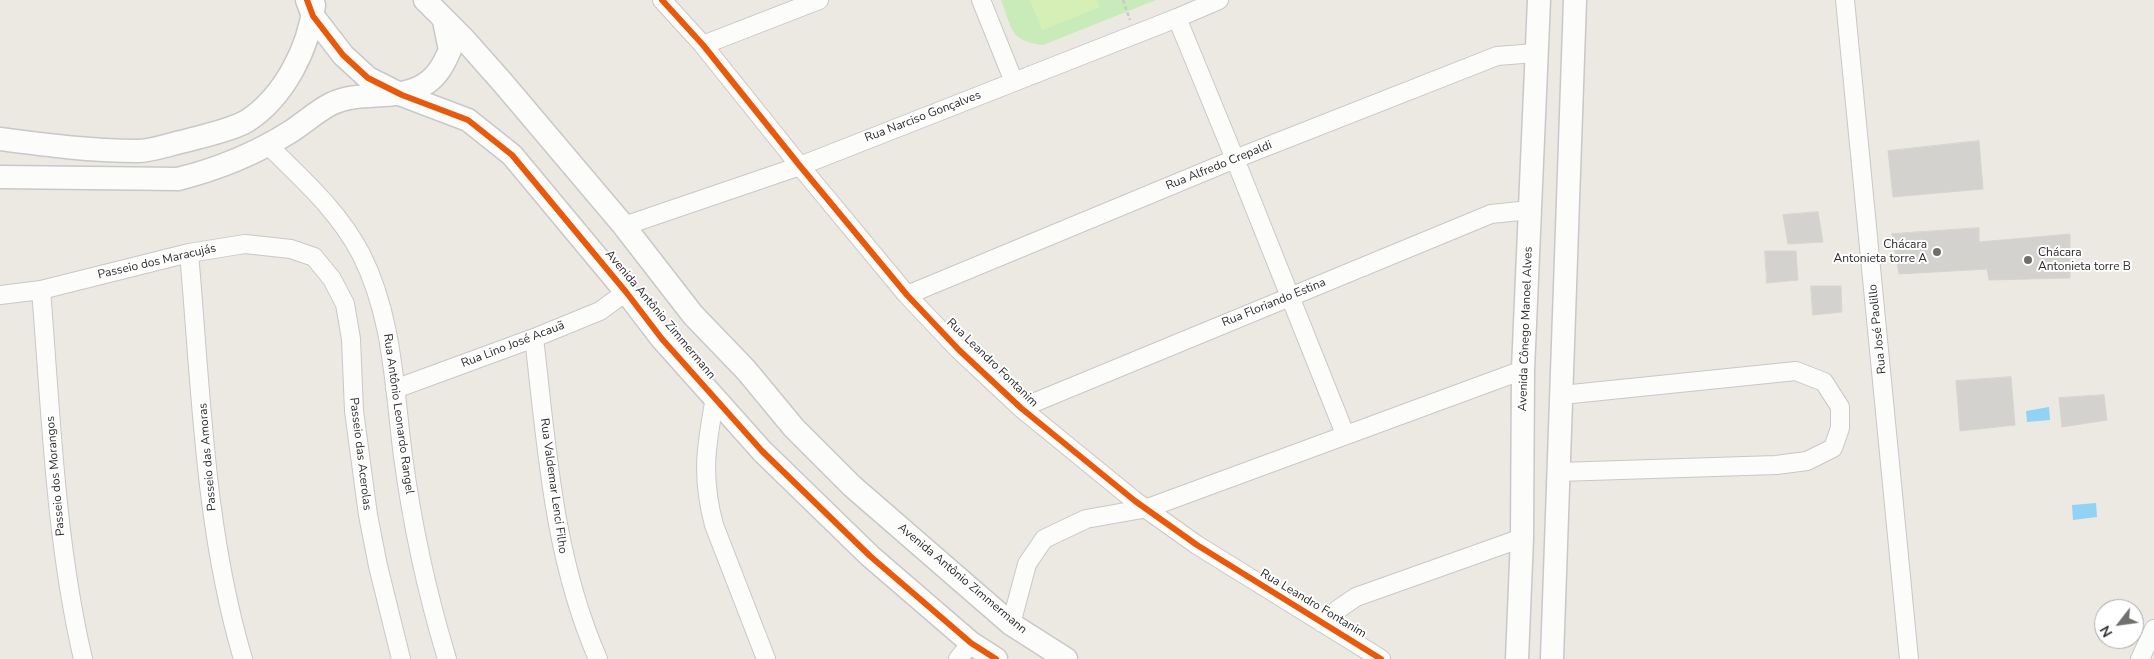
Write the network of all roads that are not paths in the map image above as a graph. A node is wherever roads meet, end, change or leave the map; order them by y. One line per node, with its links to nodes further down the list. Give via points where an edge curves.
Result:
1 (662, 0): 12 (street, Rua Leandro Fontanim)
2 (819, 0): 12 (street)
3 (981, 0): 14 (street)
4 (1218, 0): 10 (street, Rua Narciso Gonçalves)
5 (1539, 0): 13 (street, Avenida Cônego Manoel Alves)
6 (1575, 0): 33 (street)
7 (1844, 0): 55 (street, Rua José Paolillo)
8 (427, 1): 11 (street, Avenida Antônio Zimmermann)
9 (311, 5): 15 (street, Avenida Antônio Zimmermann, via 343,55 368,78); 16 (street, via 302,51 284,83 246,121 139,151)
10 (1177, 18): 14 (street, Rua Narciso Gonçalves); 18 (street)
11 (444, 21): 15 (street, via 450,50 443,64 434,78); 22 (street, Avenida Antônio Zimmermann, via 471,47)
12 (703, 45): 19 (street, Rua Leandro Fontanim)
13 (1536, 53): 18 (street, Rua Alfredo Crepaldi, via 1497,56); 21 (street, Avenida Cônego Manoel Alves)
14 (1014, 82): 19 (street, Rua Narciso Gonçalves)
15 (402, 95): 17 (street, via 350,97 331,104); 26 (street, Avenida Antônio Zimmermann, via 468,120 512,155)
16 (0, 139)
17 (268, 145): 20 (street, via 223,166 178,179); 32 (street, Rua Antônio Leonardo Rangel, via 323,199 361,254 388,332)
18 (1235, 159): 28 (street, Rua Alfredo Crepaldi); 29 (street)
19 (800, 166): 22 (street, Rua Narciso Gonçalves); 28 (street, Rua Leandro Fontanim)
20 (0, 176)
21 (1530, 210): 29 (street, Rua Floriando Estina, via 1491,214); 31 (street, Avenida Cônego Manoel Alves)
22 (624, 226): 41 (street, Avenida Antônio Zimmermann, via 693,316 746,370 794,428 852,486)
23 (189, 252): 24 (street, Passeio dos Maracujás, via 245,244 291,249); 25 (street, Passeio dos Maracujás); 45 (street, Passeio das Amoras, via 213,516 230,609)
24 (314, 257): 46 (street, Passeio das Acerolas, via 346,304 365,498)
25 (41, 290): 27 (street, Passeio dos Maracujás); 44 (street, Passeio dos Morangos, via 62,544)
26 (626, 292): 30 (street, Rua Lino José Acauã, via 600,311); 34 (street, Avenida Antônio Zimmermann, via 662,339)
27 (0, 295)
28 (907, 295): 35 (street, Rua Leandro Fontanim)
29 (1289, 296): 35 (street, Rua Floriando Estina); 36 (street)
30 (534, 338): 32 (street, Rua Lino José Acauã); 48 (street, Rua Valdemar Lenci Filho, via 558,534 575,599)
31 (1523, 370): 36 (street); 39 (street, Avenida Cônego Manoel Alves)
32 (395, 390): 47 (street, Rua Antônio Leonardo Rangel, via 419,549)
33 (1562, 395): 37 (street); 37 (street, via 1796,371 1824,382 1840,407 1840,428 1833,448 1807,462)
34 (715, 398): 43 (street, Avenida Antônio Zimmermann, via 762,451); 49 (street, via 706,448 709,506)
35 (1021, 408): 38 (street, Rua Leandro Fontanim, via 1135,501)
36 (1345, 434): 38 (street)
37 (1559, 472): 54 (street)
38 (1148, 508): 40 (street, Rua Leandro Fontanim, via 1198,545); 41 (street, via 1086,519 1044,539 1027,564)
39 (1522, 538): 40 (street, Rua Leandro Fontanim, via 1356,597); 53 (street, Avenida Cônego Manoel Alves)
40 (1322, 623): 52 (street, Rua Leandro Fontanim)
41 (1011, 624): 51 (street, Avenida Antônio Zimmermann)
42 (2154, 629): 56 (street)
43 (965, 651): 50 (street, Avenida Antônio Zimmermann)
44 (83, 659)
45 (244, 659)
46 (401, 659)
47 (446, 659)
48 (598, 659)
49 (766, 659)
50 (996, 659)
51 (1066, 659)
52 (1381, 659)
53 (1517, 659)
54 (1552, 659)
55 (1909, 659)
56 (2140, 659)

